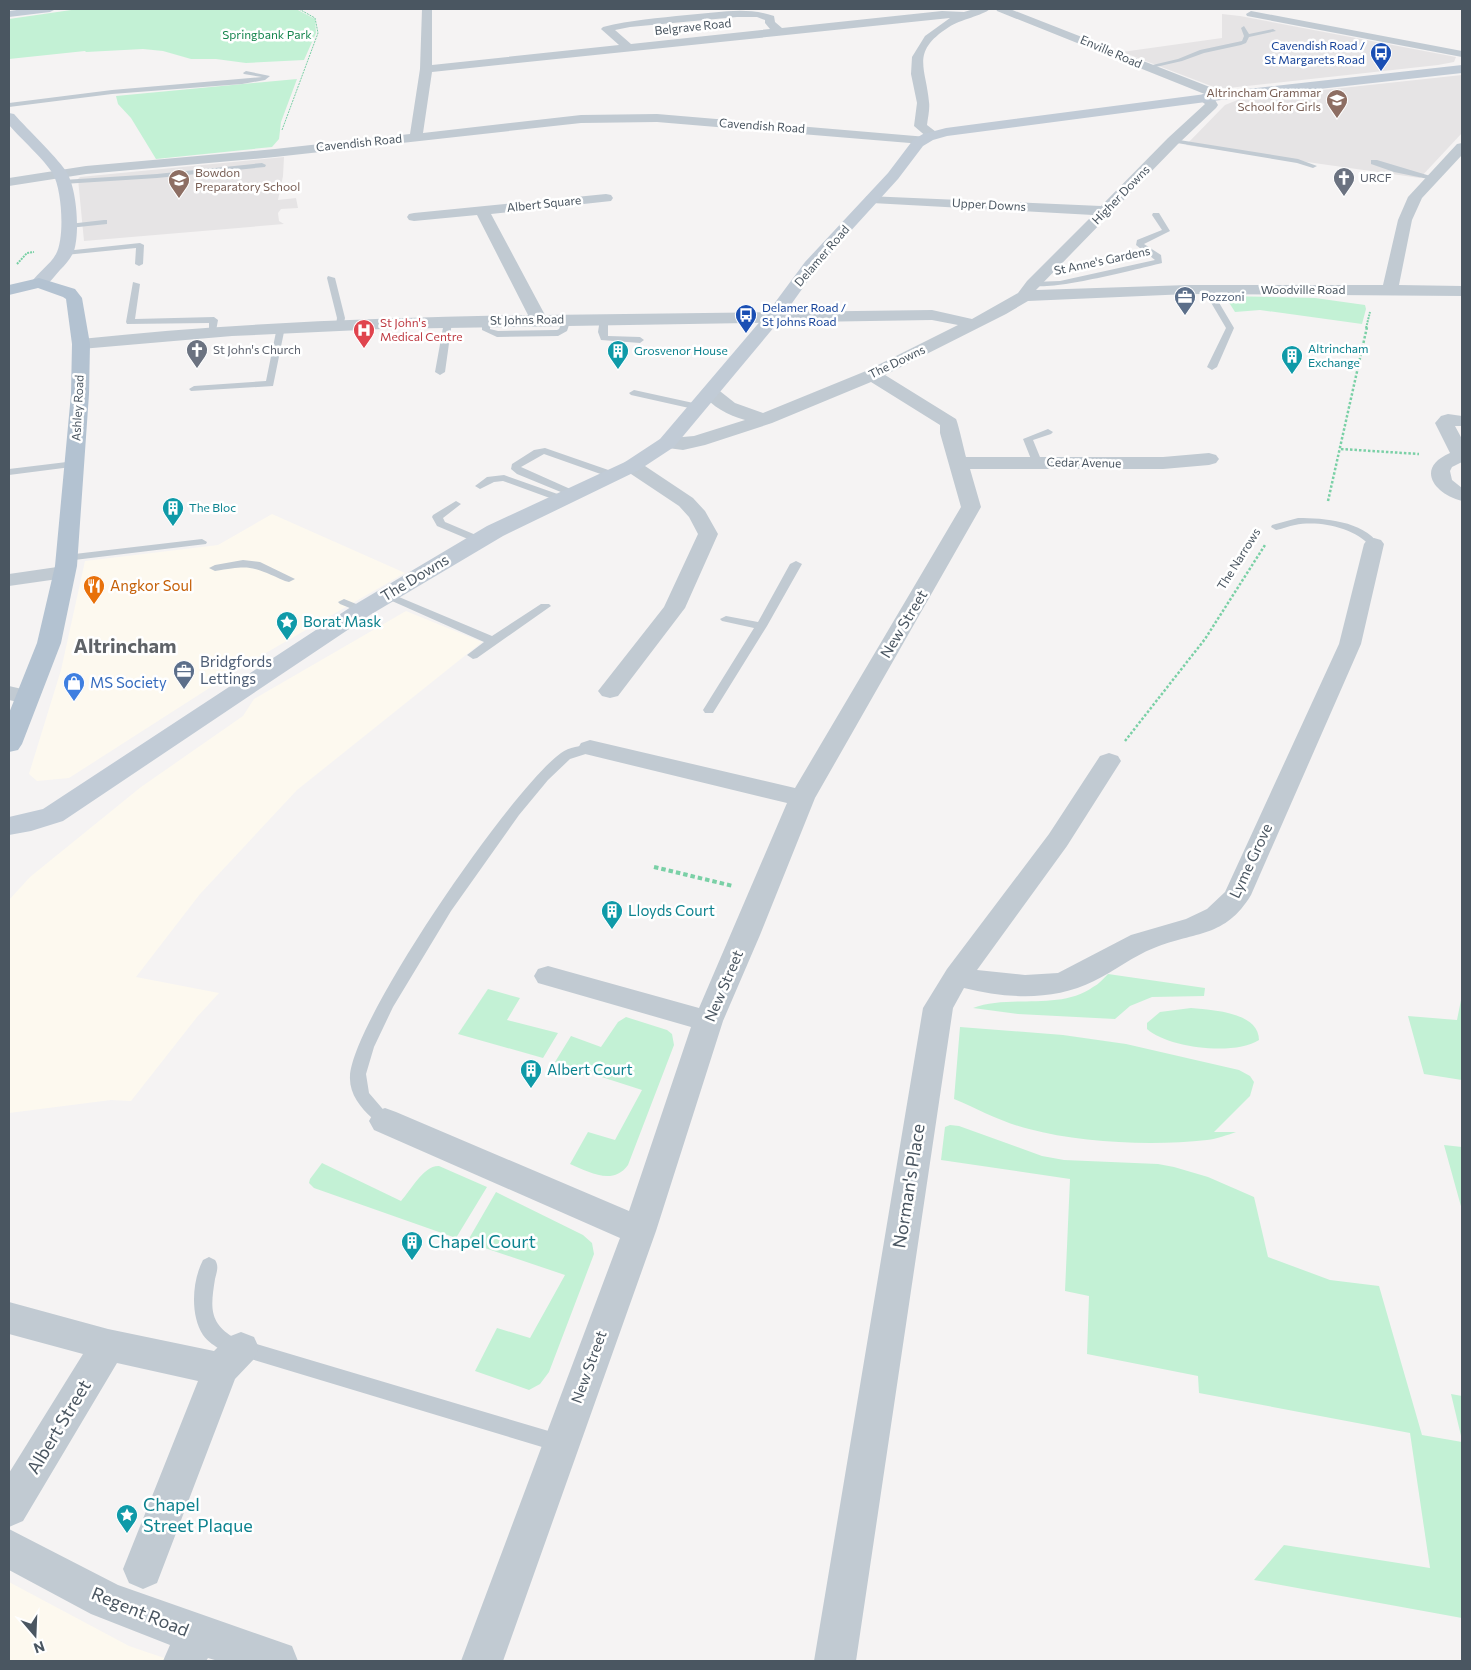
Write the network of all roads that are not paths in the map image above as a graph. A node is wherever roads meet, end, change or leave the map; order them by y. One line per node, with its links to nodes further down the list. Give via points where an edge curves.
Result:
1 (50, 9): 5 (street)
2 (427, 9): 15 (street)
3 (985, 9): 7 (street)
4 (1001, 9): 14 (street, Enville Road)
5 (9, 14)
6 (1252, 14): 13 (street)
7 (963, 15): 9 (street, Belgrave Road, via 942,14); 23 (street, via 947,23 928,40 917,58 917,79 923,103 920,126)
8 (1244, 28): 11 (lane)
9 (779, 31): 12 (street, Belgrave Road); 12 (street, via 770,23 770,18 747,14 607,28)
10 (1273, 31): 11 (lane)
11 (1247, 36): 14 (lane, via 1239,44)
12 (629, 48): 15 (street, Belgrave Road)
13 (1462, 54)
14 (1147, 67): 18 (street, Enville Road)
15 (426, 69): 22 (street)
16 (1462, 69): 18 (street, Cavendish Road)
17 (246, 73): 20 (lane, via 266,76 242,82 112,92)
18 (1221, 96): 19 (street, Cavendish Road)
19 (1203, 98): 23 (street, Cavendish Road); 24 (street, Higher Downs, via 1212,104)
20 (9, 105)
21 (9, 117): 29 (street)
22 (416, 137): 23 (street, Cavendish Road, via 607,118); 29 (street, Cavendish Road)
23 (928, 137): 33 (street, Delamer Road)
24 (1173, 141): 28 (lane); 35 (street, Higher Downs)
25 (1462, 147): 30 (street)
26 (1374, 162): 30 (lane)
27 (262, 165): 29 (lane, via 157,176)
28 (1313, 166)
29 (61, 177): 31 (street, Cavendish Road); 39 (street)
30 (1433, 178): 48 (street, via 1415,197 1405,220)
31 (9, 182)
32 (606, 198): 34 (street, Albert Square)
33 (872, 198): 35 (street, Upper Downs); 50 (street, Delamer Road, via 811,265)
34 (482, 210): 37 (street, Albert Square); 52 (street, Albert Square)
35 (1105, 211): 47 (street, Higher Downs)
36 (1156, 215): 47 (lane, St Anne's Gardens, via 1166,231 1140,242 1142,248 1158,257 1153,267)
37 (414, 216)
38 (104, 222): 39 (lane)
39 (69, 226): 40 (street)
40 (64, 252): 41 (lane, via 140,245); 43 (street)
41 (139, 264)
42 (331, 278): 57 (lane, via 342,318)
43 (39, 283): 46 (main road); 61 (main road, Ashley Road, via 69,293 74,298)
44 (136, 284): 59 (lane, via 130,322 214,320)
45 (1207, 289): 47 (street, Woodville Road, via 1075,293); 48 (street, Woodville Road); 62 (lane, via 1230,328)
46 (9, 290)
47 (1028, 290): 56 (street, The Downs)
48 (1390, 290): 49 (street, Woodville Road)
49 (1462, 291)
50 (774, 316): 51 (street, St Johns Road); 56 (street, St Johns Road, via 932,315); 66 (street, Delamer Road)
51 (604, 319): 53 (street, St Johns Road); 60 (lane, via 604,338)
52 (539, 320): 53 (street, St Johns Road); 54 (street, St Johns Road)
53 (567, 320): 54 (lane, via 563,331 540,334 497,334 486,330)
54 (486, 321): 55 (street, St Johns Road)
55 (448, 322): 57 (street, St Johns Road); 63 (lane)
56 (972, 324): 64 (street, The Downs)
57 (340, 325): 58 (street, St Johns Road)
58 (281, 327): 59 (street, St Johns Road); 65 (lane, via 270,384)
59 (212, 331): 61 (street, St Johns Road)
60 (640, 340)
61 (81, 344): 77 (main road, Ashley Road)
62 (1212, 367)
63 (440, 372)
64 (872, 375): 69 (street, The Downs); 76 (street, New Street, via 949,423)
65 (194, 389)
66 (710, 392): 68 (street, Delamer Road); 69 (street, via 731,411)
67 (634, 393): 68 (lane)
68 (698, 407): 72 (street, Delamer Road)
69 (765, 419): 72 (street, The Downs, via 698,441)
70 (1462, 421): 73 (street, via 1444,422)
71 (1048, 432): 75 (lane, via 1028,439)
72 (667, 443): 78 (street, The Downs)
73 (1461, 456): 81 (street, via 1446,462 1440,470 1448,488)
74 (1209, 459): 75 (street, Cedar Avenue, via 1164,463)
75 (1037, 462): 76 (street, Cedar Avenue)
76 (959, 463): 106 (street, New Street, via 971,507)
77 (75, 464): 79 (lane); 90 (main road, Ashley Road)
78 (623, 470): 82 (street, The Downs); 82 (lane, via 545,451 516,466 516,470); 100 (street, via 686,502 698,514 708,534 674,608)
79 (9, 472)
80 (480, 486): 82 (lane, via 491,479 504,478)
81 (1462, 495)
82 (568, 496): 85 (street, The Downs)
83 (456, 504): 85 (lane, via 436,517 441,524)
84 (1276, 527): 87 (lane, The Narrows, via 1297,521 1323,521 1371,538)
85 (479, 540): 94 (street, The Downs)
86 (202, 542): 90 (lane)
87 (1374, 544): 109 (street, Lyme Grove, via 1350,644 1237,895 1226,910 1193,926 1142,942 1077,976 1049,985 978,982)
88 (135, 558): 90 (lane)
89 (796, 564): 97 (lane)
90 (65, 565): 93 (street); 101 (main road, Ashley Road, via 49,643)
91 (215, 568): 92 (lane, via 256,564)
92 (289, 579)
93 (9, 580)
94 (387, 595): 98 (lane); 107 (street, The Downs, via 353,606 53,815)
95 (545, 606): 98 (lane)
96 (726, 619): 97 (lane)
97 (761, 626): 102 (lane)
98 (493, 641): 99 (lane)
99 (472, 655)
100 (610, 692)
101 (18, 695): 103 (main road, Ashley Road)
102 (709, 710)
103 (9, 744)
104 (590, 748): 106 (street); 111 (lane, via 566,755 506,821 393,991 366,1046 358,1074 361,1096)
105 (1109, 761): 109 (street, Norman's Place, via 1058,840)
106 (802, 798): 110 (street, New Street)
107 (9, 826)
108 (548, 976): 110 (street)
109 (957, 976): 124 (street, Norman's Place, via 938,1008)
110 (708, 1021): 112 (street, New Street)
111 (385, 1121): 112 (street)
112 (639, 1231): 117 (street, New Street)
113 (209, 1265): 116 (lane, via 202,1304 209,1328)
114 (9, 1318): 115 (street)
115 (108, 1345): 116 (street); 118 (street, Albert Street)
116 (231, 1359): 117 (lane); 120 (street)
117 (562, 1444): 123 (street, New Street)
118 (9, 1508)
119 (9, 1549): 121 (street, Regent Road)
120 (143, 1569)
121 (190, 1648): 122 (street, Regent Road)
122 (277, 1661)
123 (482, 1661)
124 (836, 1661)

